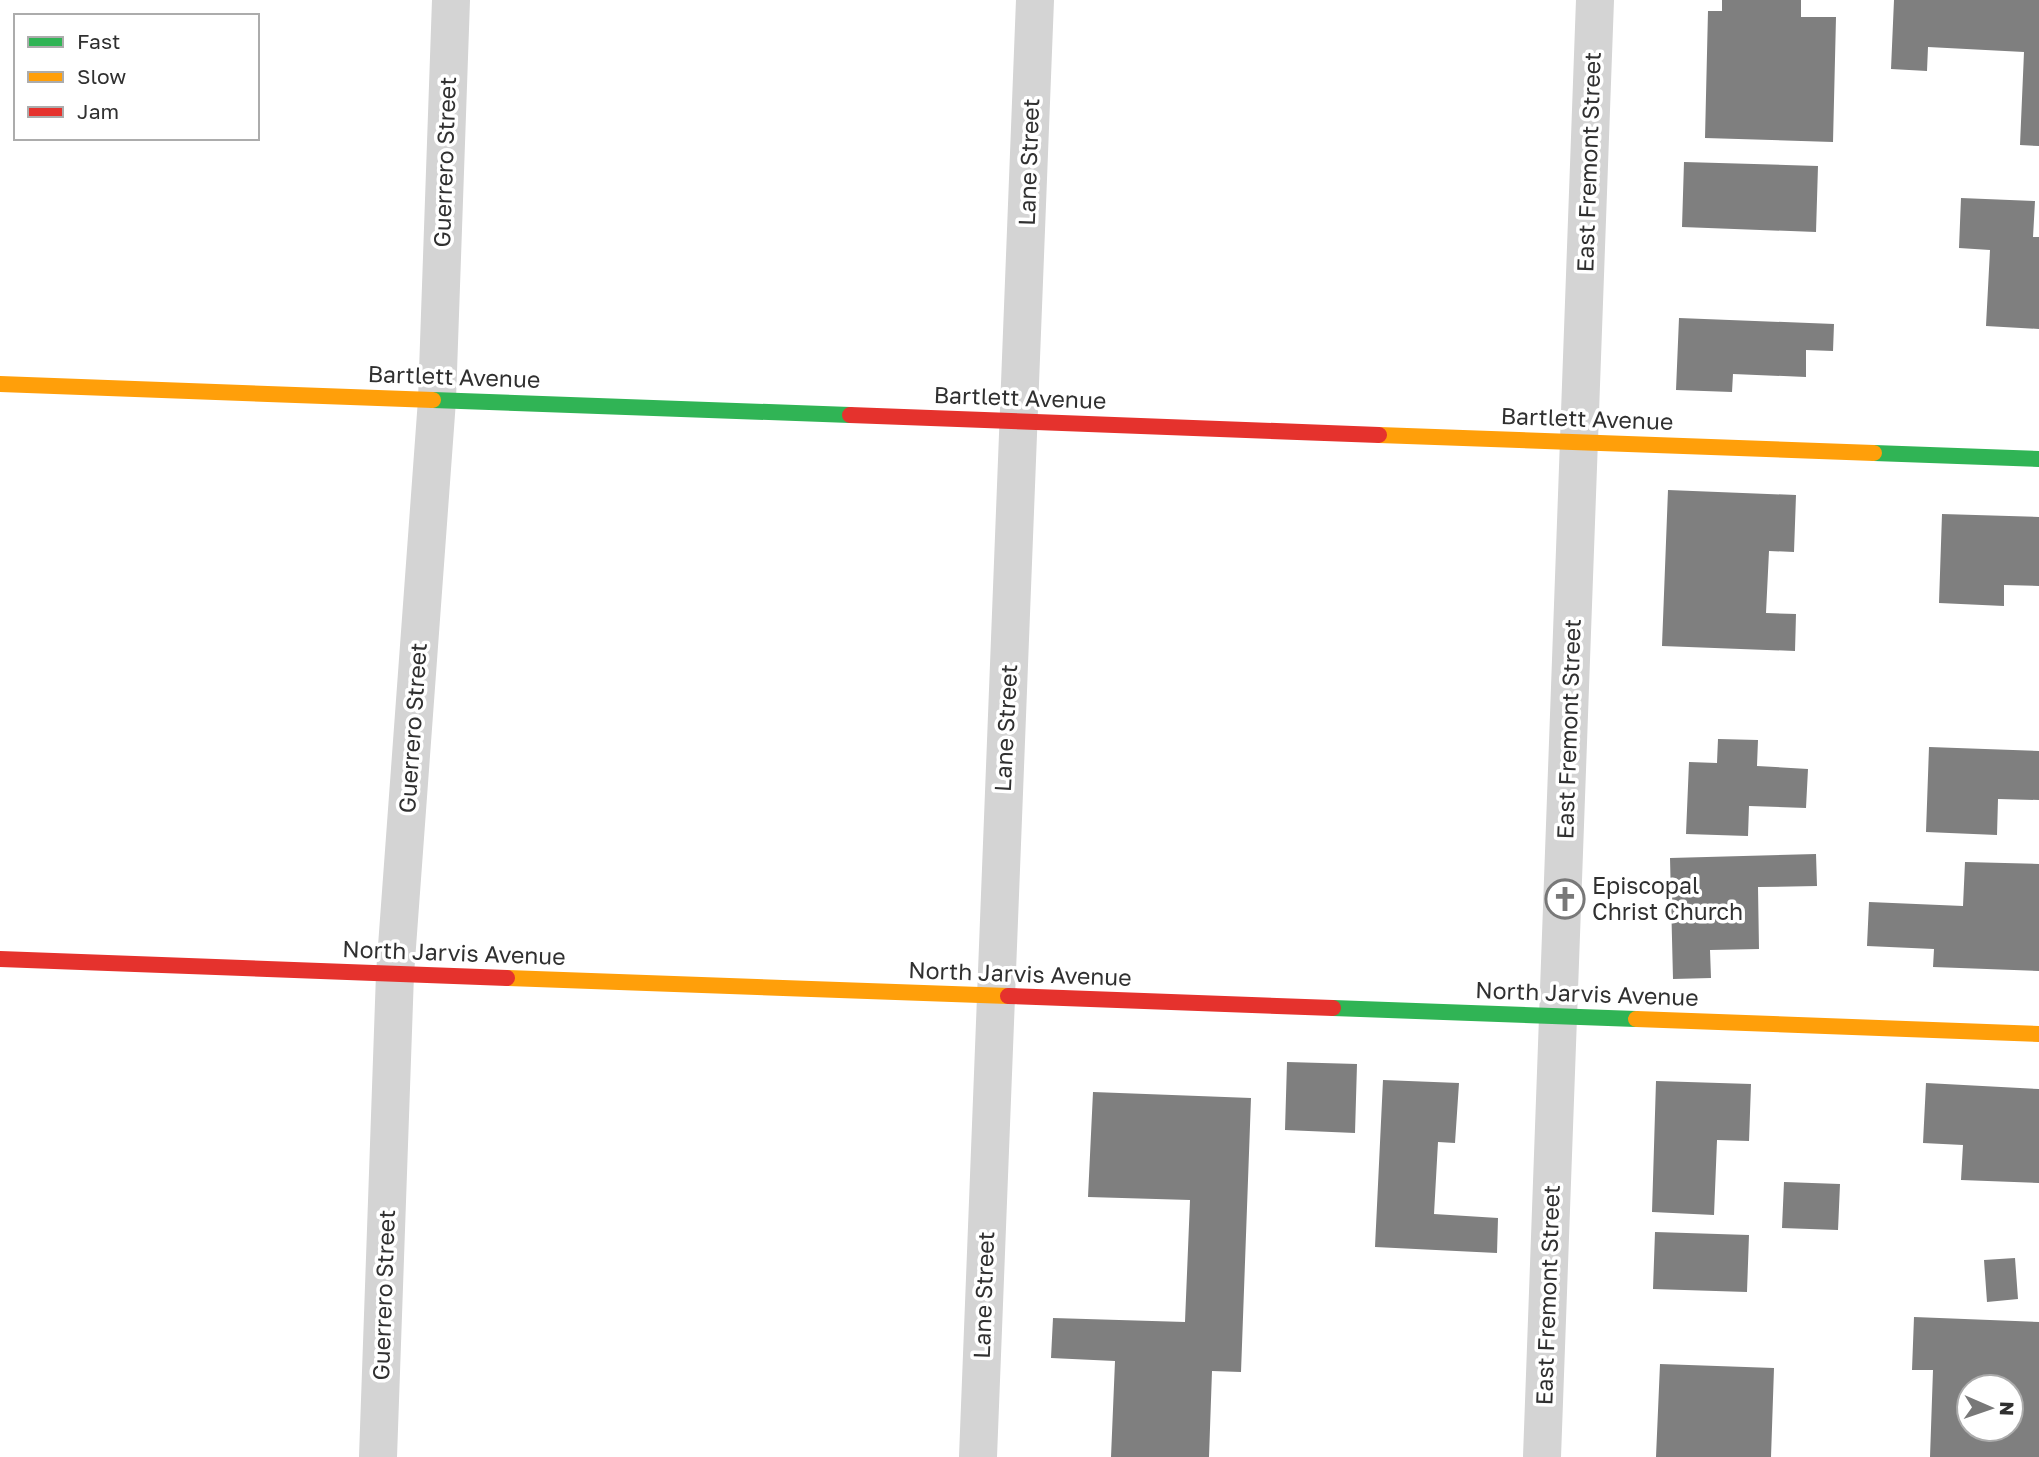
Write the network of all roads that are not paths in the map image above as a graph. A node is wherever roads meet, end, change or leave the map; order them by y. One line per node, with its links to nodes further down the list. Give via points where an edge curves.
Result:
1 (451, 0): 5 (street, Guerrero Street)
2 (1035, 0): 6 (street, Lane Street)
3 (1595, 0): 7 (street, East Fremont Street)
4 (0, 383): 5 (street, Bartlett Avenue)
5 (437, 400): 6 (street, Bartlett Avenue); 10 (street, Guerrero Street)
6 (1020, 421): 7 (street, Bartlett Avenue); 11 (street, Lane Street)
7 (1579, 442): 8 (street, Bartlett Avenue); 12 (street, East Fremont Street)
8 (2039, 459)
9 (0, 959): 10 (street, North Jarvis Avenue)
10 (395, 974): 11 (street, North Jarvis Avenue); 14 (street, Guerrero Street)
11 (995, 996): 12 (street, North Jarvis Avenue); 15 (street, Lane Street)
12 (1558, 1016): 13 (street, North Jarvis Avenue); 16 (street, East Fremont Street)
13 (2039, 1034)
14 (378, 1457)
15 (978, 1457)
16 (1542, 1457)

